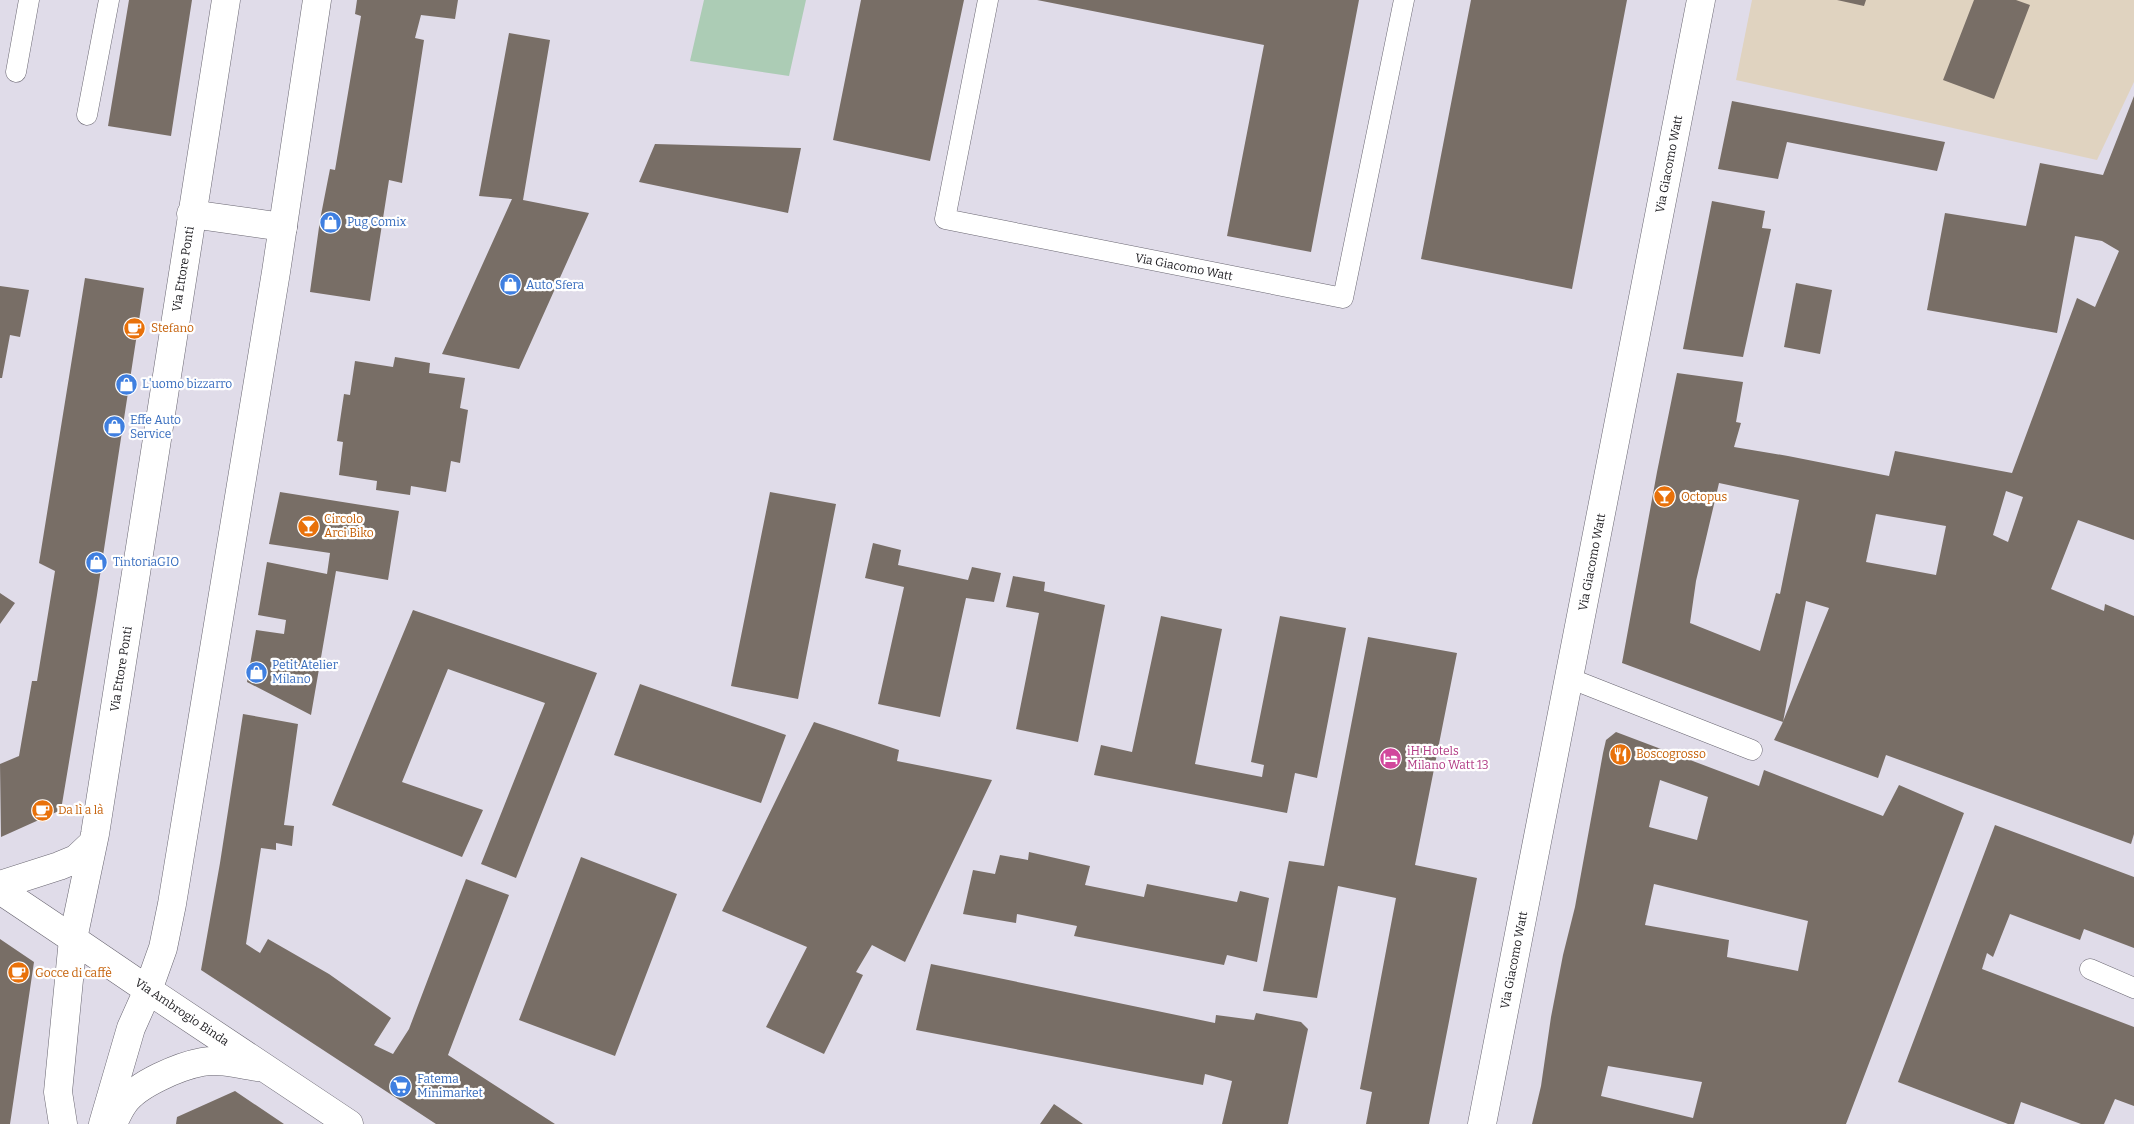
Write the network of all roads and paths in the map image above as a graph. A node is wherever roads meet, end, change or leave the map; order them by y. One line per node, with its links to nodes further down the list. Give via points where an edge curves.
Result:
1 (29, 0): 8 (lane)
2 (109, 0): 9 (lane)
3 (226, 0): 10 (street, Via Ettore Ponti)
4 (317, 0): 11 (street)
5 (988, 0): 6 (lane, Via Giacomo Watt, via 945,219 1343,298)
6 (1404, 0)
7 (1701, 0): 12 (street, Via Giacomo Watt)
8 (16, 72)
9 (86, 115)
10 (192, 214): 11 (street, Via Ettore Ponti); 14 (street, Via Ettore Ponti)
11 (283, 226): 20 (street, via 172,904 163,948)
12 (1569, 678): 13 (lane); 26 (street, Via Giacomo Watt)
13 (1752, 750)
14 (92, 843): 15 (street, via 76,859); 17 (street, Via Ettore Ponti)
15 (0, 886)
16 (0, 890): 17 (street, Via Ambrogio Binda)
17 (73, 939): 20 (street, Via Ambrogio Binda); 22 (street, Via Ettore Ponti, via 58,1092)
18 (2090, 969): 19 (lane)
19 (2134, 988)
20 (148, 990): 21 (street, Via Ambrogio Binda); 23 (street, via 131,1028)
21 (263, 1068): 24 (street, Via Ambrogio Binda, via 202,1062 181,1069 143,1085 124,1102); 25 (street, Via Ambrogio Binda)
22 (64, 1124)
23 (103, 1124)
24 (113, 1124)
25 (348, 1124)
26 (1482, 1124)

